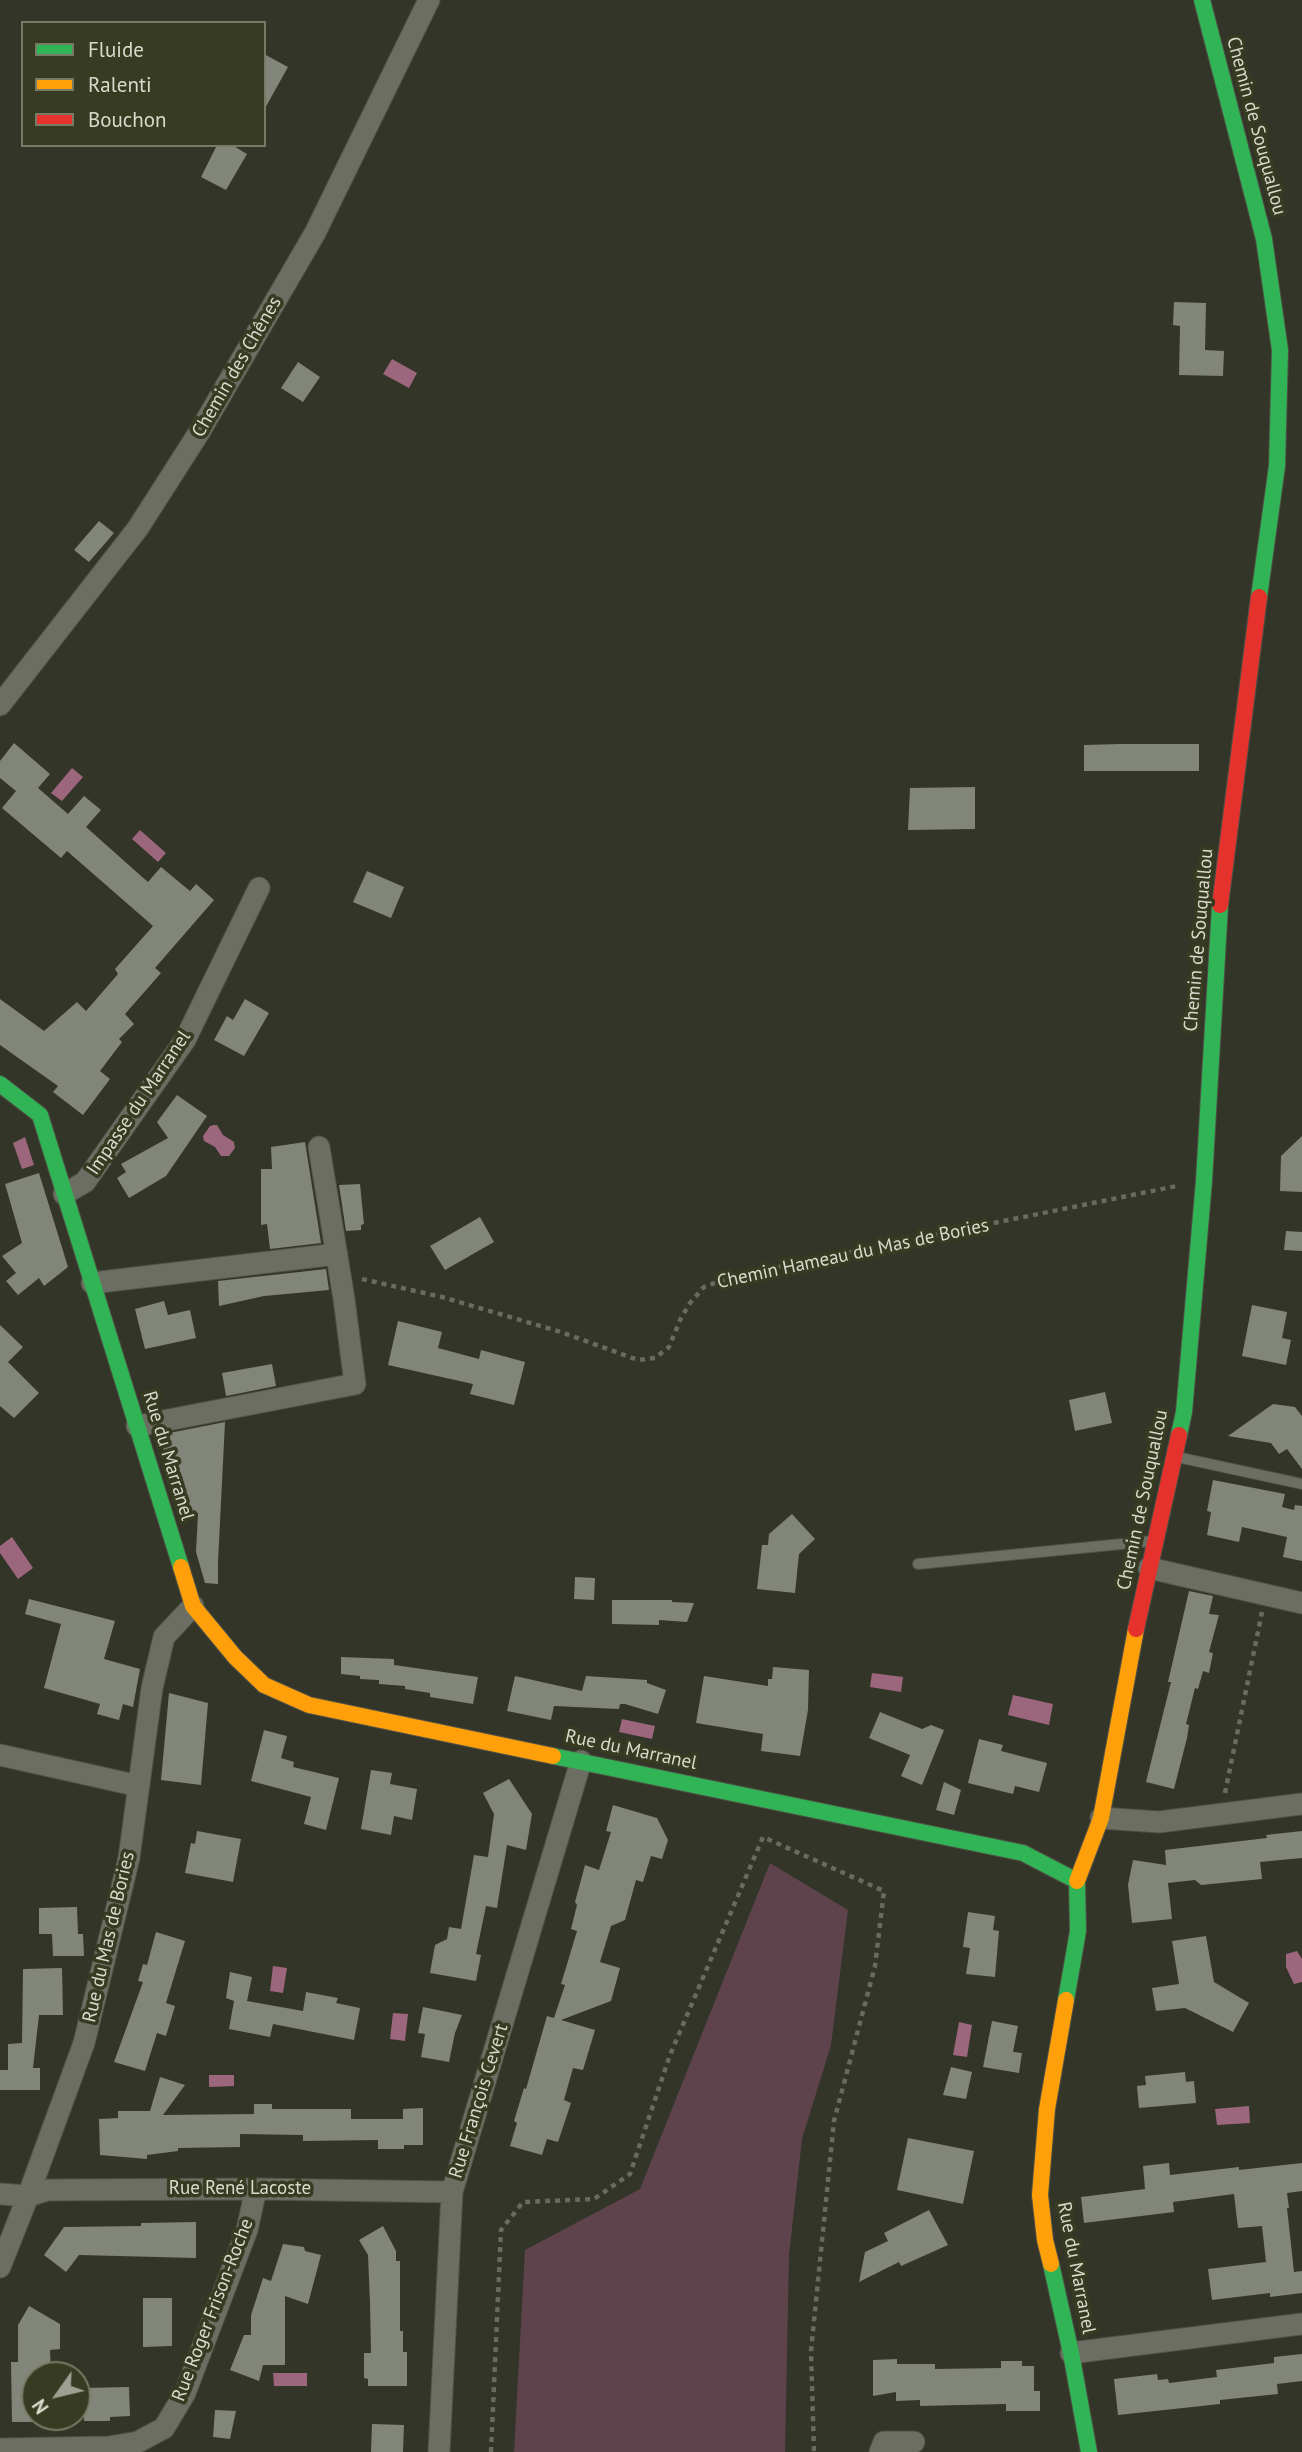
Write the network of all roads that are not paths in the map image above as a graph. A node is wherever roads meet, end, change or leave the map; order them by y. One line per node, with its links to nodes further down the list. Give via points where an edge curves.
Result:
1 (429, 0): 3 (street, Chemin des Chênes, via 315,233 200,431 138,528)
2 (1202, 0): 11 (street, Chemin de Souquallou, via 1264,239 1280,350 1277,466 1217,934 1204,1181 1184,1412)
3 (0, 705)
4 (259, 888): 7 (street, Impasse du Marranel, via 185,1040 85,1182)
5 (0, 1084): 7 (street, Rue du Marranel, via 40,1115)
6 (318, 1147): 8 (street)
7 (64, 1194): 9 (street, Rue du Marranel)
8 (339, 1264): 9 (street); 10 (street, via 355,1384)
9 (92, 1283): 10 (street, Rue du Marranel)
10 (137, 1426): 17 (street, Rue du Marranel)
11 (1174, 1456): 12 (lane); 13 (street, Chemin de Souquallou)
12 (1302, 1484)
13 (1155, 1541): 14 (lane); 15 (street, Chemin de Souquallou)
14 (918, 1564)
15 (1149, 1568): 16 (street); 22 (street, Chemin de Souquallou)
16 (1302, 1603)
17 (193, 1605): 19 (street, Rue du Marranel, via 264,1685 309,1705); 20 (street, Rue du Mas de Bories, via 164,1637)
18 (0, 1755): 20 (street)
19 (581, 1761): 23 (street, Rue du Marranel, via 1023,1853); 25 (street, Rue François Cevert)
20 (139, 1786): 27 (street, Rue du Mas de Bories, via 129,1858 84,2042)
21 (1302, 1804): 22 (street, via 1158,1822)
22 (1101, 1818): 23 (street, Chemin de Souquallou)
23 (1077, 1881): 30 (street, Rue du Marranel, via 1077,1931 1047,2109 1040,2195 1045,2240)
24 (256, 2189): 25 (street, Rue René Lacoste); 27 (street, Rue René Lacoste, via 48,2190); 32 (street, Rue Roger Frison-Roche, via 247,2230 185,2393 164,2428 138,2442 109,2448)
25 (452, 2192): 33 (street, Rue François Cevert)
26 (0, 2194): 27 (street, Rue René Lacoste)
27 (28, 2196): 28 (street, Rue du Mas de Bories)
28 (0, 2267)
29 (1302, 2324): 30 (street)
30 (1071, 2353): 35 (street, Rue du Marranel)
31 (914, 2442): 34 (street, via 884,2442)
32 (0, 2449)
33 (439, 2452)
34 (880, 2452)
35 (1089, 2452)

